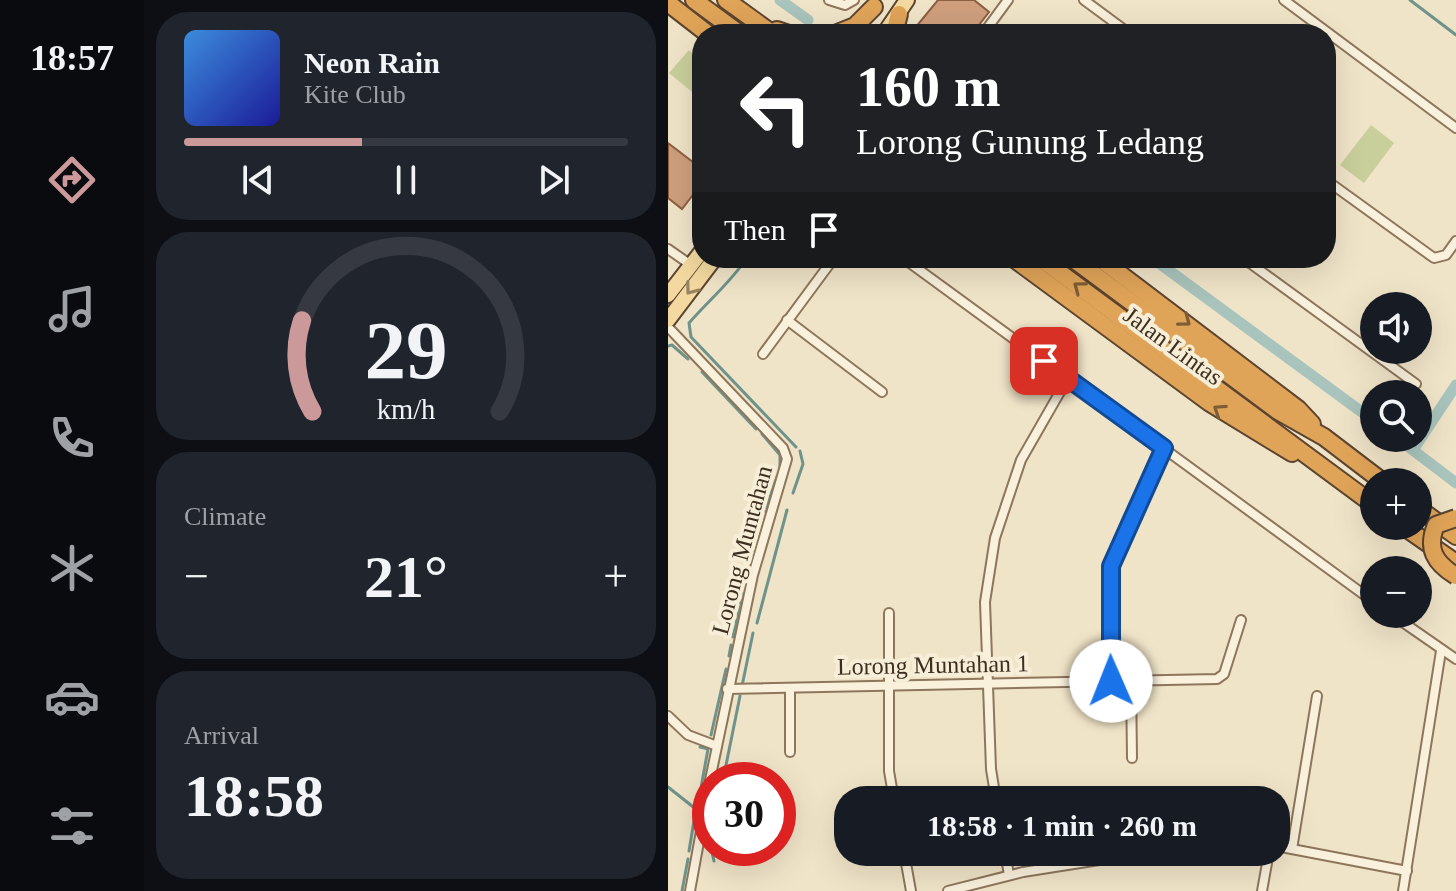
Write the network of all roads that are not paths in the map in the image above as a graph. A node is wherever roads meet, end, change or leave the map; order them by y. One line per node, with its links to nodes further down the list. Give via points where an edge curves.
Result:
1 (694, 0): 13 (highway)
2 (726, 0): 14 (highway)
3 (738, 0): 15 (highway)
4 (829, 0): 5 (street, via 845,5)
5 (854, 0)
6 (1008, 0): 19 (street)
7 (1084, 0): 20 (street)
8 (1284, 0): 21 (street)
9 (668, 3): 12 (highway)
10 (877, 4): 16 (highway); 17 (main road)
11 (903, 7): 18 (main road)
12 (695, 24)
13 (726, 24)
14 (765, 24)
15 (769, 24)
16 (857, 24)
17 (862, 24)
18 (891, 24)
19 (990, 24)
20 (1116, 24)
21 (1316, 24)
22 (1336, 39): 23 (street)
23 (1456, 128)
24 (1336, 187): 25 (street, via 1434,258 1446,255)
25 (1456, 241)
26 (668, 249): 27 (street)
27 (691, 265): 36 (main road)
28 (707, 268): 37 (main road, one-way to 37)
29 (826, 268): 38 (street)
30 (917, 268): 41 (street)
31 (1027, 268): 46 (highway, Jalan Lintas, one-way to 31, via 1269,442 1210,403)
32 (1054, 268): 46 (highway, Jalan Lintas, one-way to 32)
33 (1085, 268): 44 (highway, Jalan Lintas, via 1278,411)
34 (1112, 268): 44 (highway, Jalan Lintas, one-way to 44, via 1298,409)
35 (1257, 268): 42 (street)
36 (668, 295)
37 (668, 320)
38 (787, 320): 40 (street); 43 (street)
39 (668, 327): 66 (street, Lorong Muntahan, via 783,448 787,459)
40 (763, 354)
41 (1068, 378): 45 (street); 63 (street, via 1021,460 995,538 985,602)
42 (1411, 380)
43 (882, 392)
44 (1324, 437): 47 (highway, Jalan Lintas)
45 (1164, 448): 55 (street); 61 (street, via 1111,566)
46 (1312, 460): 48 (highway, Jalan Lintas)
47 (1365, 468)
48 (1360, 495)
49 (1432, 518): 51 (highway)
50 (1456, 518): 54 (highway, bridge, via 1436,525 1431,548 1437,563)
51 (1456, 536)
52 (1423, 540): 53 (highway)
53 (1456, 563)
54 (1456, 576)
55 (1360, 592)
56 (889, 613): 64 (street)
57 (1241, 620): 62 (street, Lorong Muntahan 1, via 1221,678)
58 (1410, 628): 59 (street)
59 (1441, 651): 60 (street); 81 (street)
60 (1456, 659)
61 (1111, 681): 62 (street, Lorong Muntahan 1); 63 (street, Lorong Muntahan 1)
62 (1131, 681): 71 (street)
63 (988, 683): 64 (street, Lorong Muntahan 1); 74 (street)
64 (887, 685): 65 (street, Lorong Muntahan 1); 73 (street)
65 (790, 688): 66 (street, Lorong Muntahan 1); 70 (street)
66 (727, 689): 69 (street, Lorong Muntahan)
67 (1317, 696): 75 (street)
68 (668, 716): 69 (street, via 688,735)
69 (717, 746): 72 (street, Lorong Muntahan)
70 (790, 752)
71 (1132, 758)
72 (714, 762)
73 (892, 786)
74 (994, 786)
75 (1292, 849): 81 (street)
76 (695, 866): 83 (street, Lorong Muntahan)
77 (907, 866): 84 (street)
78 (1007, 866): 82 (street)
79 (1064, 866): 82 (street)
80 (1266, 866): 86 (street)
81 (1407, 871): 87 (street)
82 (1009, 875): 85 (street)
83 (690, 891)
84 (911, 891)
85 (948, 891)
86 (1262, 891)
87 (1403, 891)

